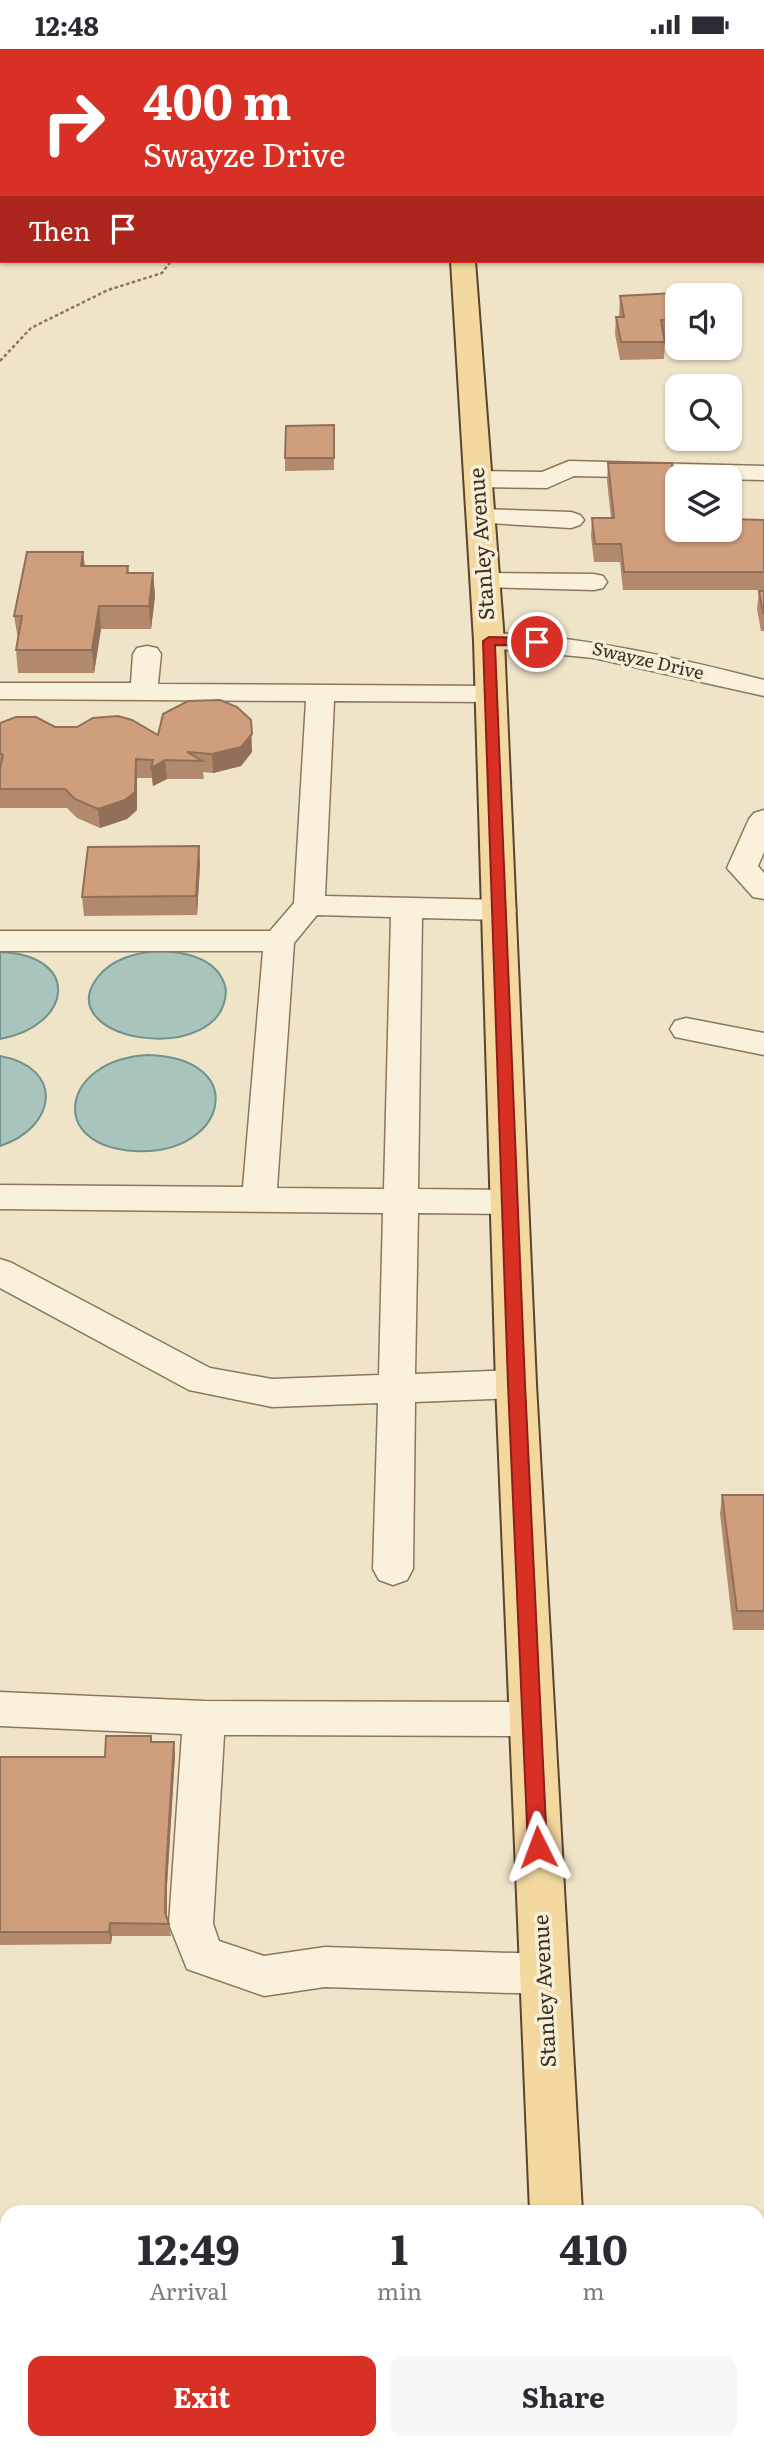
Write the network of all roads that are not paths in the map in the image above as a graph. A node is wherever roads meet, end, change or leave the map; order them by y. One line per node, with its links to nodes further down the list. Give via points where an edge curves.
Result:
1 (463, 263): 3 (main road, Stanley Avenue)
2 (764, 473): 3 (street, via 569,468 547,480)
3 (477, 479): 4 (main road, Stanley Avenue)
4 (481, 517): 5 (street); 6 (main road, Stanley Avenue)
5 (571, 520)
6 (485, 581): 7 (street); 8 (main road, Stanley Avenue)
7 (594, 582)
8 (489, 641): 10 (street, Swayze Drive, via 596,648); 14 (main road, Stanley Avenue)
9 (146, 654): 12 (street)
10 (764, 688)
11 (0, 691): 12 (street)
12 (144, 692): 13 (street)
13 (320, 693): 14 (street); 17 (street)
14 (490, 694): 19 (main road, Stanley Avenue)
15 (764, 819): 16 (street, via 742,868)
16 (764, 890)
17 (309, 905): 18 (street); 21 (street)
18 (407, 907): 19 (street); 26 (street)
19 (500, 910): 27 (main road, Stanley Avenue)
20 (0, 941): 21 (street)
21 (279, 941): 25 (street)
22 (686, 1029): 23 (street)
23 (764, 1044)
24 (0, 1197): 25 (street)
25 (259, 1199): 26 (street)
26 (402, 1200): 27 (street); 30 (street)
27 (510, 1202): 29 (main road, Stanley Avenue)
28 (0, 1272): 30 (street, via 202,1380 272,1393)
29 (516, 1384): 30 (street); 34 (main road, Stanley Avenue)
30 (398, 1389): 31 (street)
31 (393, 1569)
32 (0, 1709): 33 (street)
33 (204, 1718): 34 (street); 35 (street, via 191,1924 203,1955 264,1976 325,1967)
34 (532, 1719): 35 (main road, Stanley Avenue)
35 (544, 1974): 36 (main road, Stanley Avenue)
36 (556, 2205)

